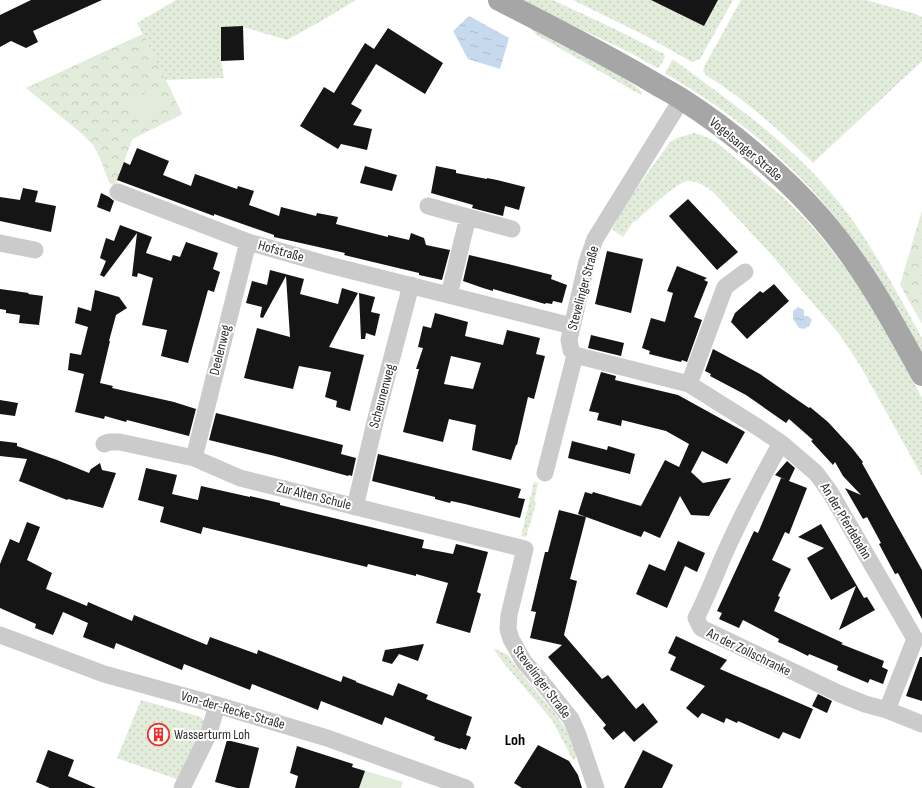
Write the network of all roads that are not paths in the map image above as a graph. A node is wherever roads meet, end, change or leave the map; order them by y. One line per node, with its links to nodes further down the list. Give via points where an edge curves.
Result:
1 (500, 0): 2 (main road, Vogelsanger Straße, via 582,42)
2 (683, 100): 13 (street, Stevelinger Straße, via 595,239); 15 (main road, Vogelsanger Straße, via 729,133 772,170 821,218 864,274)
3 (118, 192): 7 (street, Hofstraße)
4 (428, 206): 5 (street)
5 (468, 217): 6 (street); 12 (street)
6 (512, 229)
7 (248, 242): 11 (street, Hofstraße); 19 (street, Deelenweg)
8 (0, 243): 9 (street)
9 (35, 250)
10 (745, 272): 16 (street, via 724,287)
11 (412, 285): 12 (street, Hofstraße); 21 (street, Scheunenweg)
12 (449, 295): 13 (street, Hofstraße)
13 (572, 326): 14 (street, Stevelinger Straße, via 569,340)
14 (575, 355): 16 (street, An der Pferdebahn); 20 (street)
15 (922, 375)
16 (689, 384): 17 (street, An der Pferdebahn)
17 (781, 443): 25 (street, An der Pferdebahn, via 816,473 830,492 915,639); 25 (street, An der Zollschranke, via 751,497 696,618 701,628 764,659 840,694)
18 (104, 444): 19 (street, Zur Alten Schule, via 120,442)
19 (194, 458): 21 (street, Zur Alten Schule, via 240,478)
20 (545, 473)
21 (355, 507): 22 (street, Zur Alten Schule)
22 (525, 549): 29 (street, Stevelinger Straße, via 508,629 524,662 571,719)
23 (0, 635): 24 (street, Von-der-Recke-Straße, via 104,674)
24 (217, 705): 27 (street, via 209,733); 28 (street, Von-der-Recke-Straße, via 327,738)
25 (887, 710): 26 (street, An der Zollschranke)
26 (922, 724)
27 (182, 788)
28 (466, 788)
29 (596, 788)

